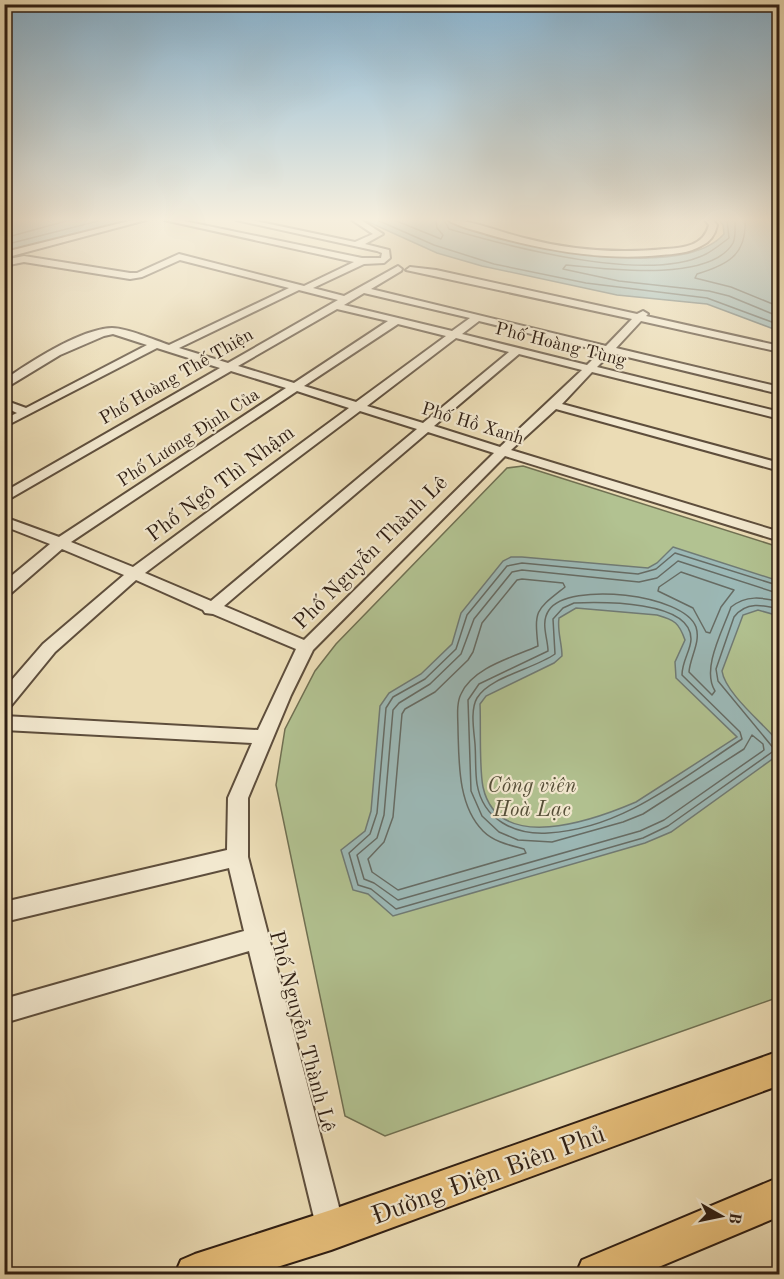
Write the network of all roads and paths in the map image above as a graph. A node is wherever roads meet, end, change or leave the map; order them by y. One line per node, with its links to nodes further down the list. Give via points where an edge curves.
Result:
1 (269, 280): 6 (street, Phố Hoàng Tùng)
2 (320, 280): 6 (street)
3 (375, 280): 7 (street, Phố Hoàng Thế Thiện)
4 (468, 280): 9 (street)
5 (489, 280): 9 (street, Phố Hoàng Thế Thiện)
6 (302, 288): 8 (street, Phố Hoàng Tùng); 15 (street)
7 (362, 289): 8 (street, Phố Hoàng Thế Thiện); 10 (street)
8 (339, 302): 11 (street, Phố Hoàng Tùng); 19 (street, Phố Hoàng Thế Thiện)
9 (641, 316): 14 (street); 16 (street, Phố Nguyễn Thành Lê); 17 (street)
10 (478, 317): 12 (street, Phố Ngô Thì Nhậm); 16 (street)
11 (397, 320): 12 (street, Phố Hoàng Tùng); 22 (street, Phố Lương Định Của)
12 (456, 335): 18 (street, Phố Hoàng Tùng); 26 (street, Phố Ngô Thì Nhậm)
13 (157, 344): 15 (street, Phố Hồ Xanh); 21 (street, Phố Hồ Xanh, via 105,332 20,373); 27 (street)
14 (780, 344)
15 (171, 348): 19 (street, Phố Hồ Xanh)
16 (609, 348): 20 (street, Phố Nguyễn Thành Lê); 23 (street)
17 (780, 349)
18 (517, 350): 20 (street, Phố Hoàng Tùng); 30 (street)
19 (230, 366): 22 (street, Phố Hồ Xanh); 33 (street, Phố Hoàng Thế Thiện)
20 (589, 368): 25 (street, Phố Nguyễn Thành Lê); 28 (street, Phố Hoàng Tùng)
21 (4, 386)
22 (295, 388): 26 (street, Phố Hồ Xanh); 36 (street, Phố Lương Định Của)
23 (780, 391)
24 (4, 404): 27 (street)
25 (554, 405): 31 (street, Phố Nguyễn Thành Lê); 32 (street)
26 (357, 407): 30 (street, Phố Hồ Xanh); 37 (street, Phố Ngô Thì Nhậm)
27 (26, 412): 29 (street)
28 (780, 416)
29 (4, 424)
30 (424, 427): 31 (street, Phố Hồ Xanh); 39 (street)
31 (503, 451): 35 (street, Phố Hồ Xanh); 40 (street, Phố Nguyễn Thành Lê)
32 (780, 467)
33 (4, 498)
34 (4, 521): 36 (street)
35 (780, 537)
36 (61, 542): 37 (street); 38 (street, Phố Lương Định Của)
37 (134, 574): 39 (street); 41 (street, Phố Ngô Thì Nhậm, via 49,648)
38 (4, 591)
39 (211, 609): 40 (street)
40 (306, 647): 43 (street, Phố Nguyễn Thành Lê)
41 (4, 702)
42 (4, 723): 43 (street)
43 (264, 737): 44 (street, Phố Nguyễn Thành Lê, via 238,798)
44 (237, 857): 45 (street); 46 (street, Phố Nguyễn Thành Lê)
45 (4, 912)
46 (256, 938): 47 (street); 50 (street, Phố Nguyễn Thành Lê)
47 (4, 1011)
48 (780, 1068): 50 (main road, Đường Điện Biên Phủ)
49 (780, 1196): 52 (main road)
50 (332, 1230): 51 (main road, Đường Điện Biên Phủ)
51 (195, 1275)
52 (596, 1275)

